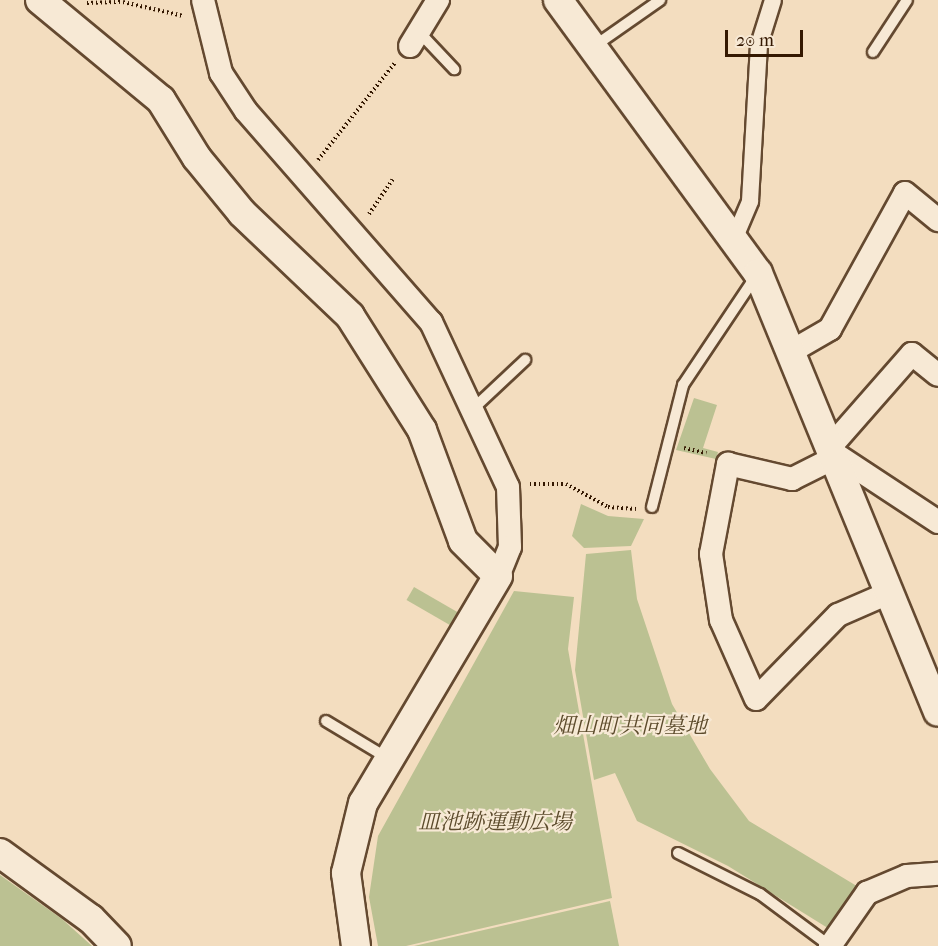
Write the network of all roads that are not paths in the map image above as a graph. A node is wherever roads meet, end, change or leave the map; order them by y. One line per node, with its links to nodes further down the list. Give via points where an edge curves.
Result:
1 (203, 0): 18 (street, via 221,73 301,177 431,322)
2 (438, 0): 8 (street)
3 (558, 0): 9 (street)
4 (660, 0): 9 (lane)
5 (772, 0): 13 (street, via 759,45 750,201)
6 (907, 0): 10 (lane)
7 (49, 5): 22 (street, via 161,100 197,158 242,213 350,316 422,430 463,541)
8 (415, 40): 11 (lane)
9 (593, 47): 13 (street)
10 (873, 52)
11 (454, 69)
12 (938, 220): 15 (street, via 904,193 830,329)
13 (735, 237): 14 (street)
14 (758, 273): 15 (street); 20 (lane, via 683,385)
15 (792, 351): 19 (street)
16 (525, 360): 18 (lane)
17 (938, 375): 19 (street, via 912,354)
18 (475, 407): 22 (street, via 508,487 510,547)
19 (835, 450): 21 (street); 23 (street); 23 (street, via 792,479 728,464 711,554 721,620 756,699 837,615)
20 (652, 507)
21 (938, 522)
22 (498, 576): 26 (street)
23 (891, 592): 24 (street)
24 (938, 711)
25 (326, 721): 26 (lane)
26 (389, 759): 31 (street, via 363,803 352,836 346,873)
27 (0, 853): 30 (street, via 91,919)
28 (678, 853): 32 (lane, via 760,894)
29 (938, 874): 32 (street, via 907,876 867,893)
30 (117, 946)
31 (356, 946)
32 (830, 946)

